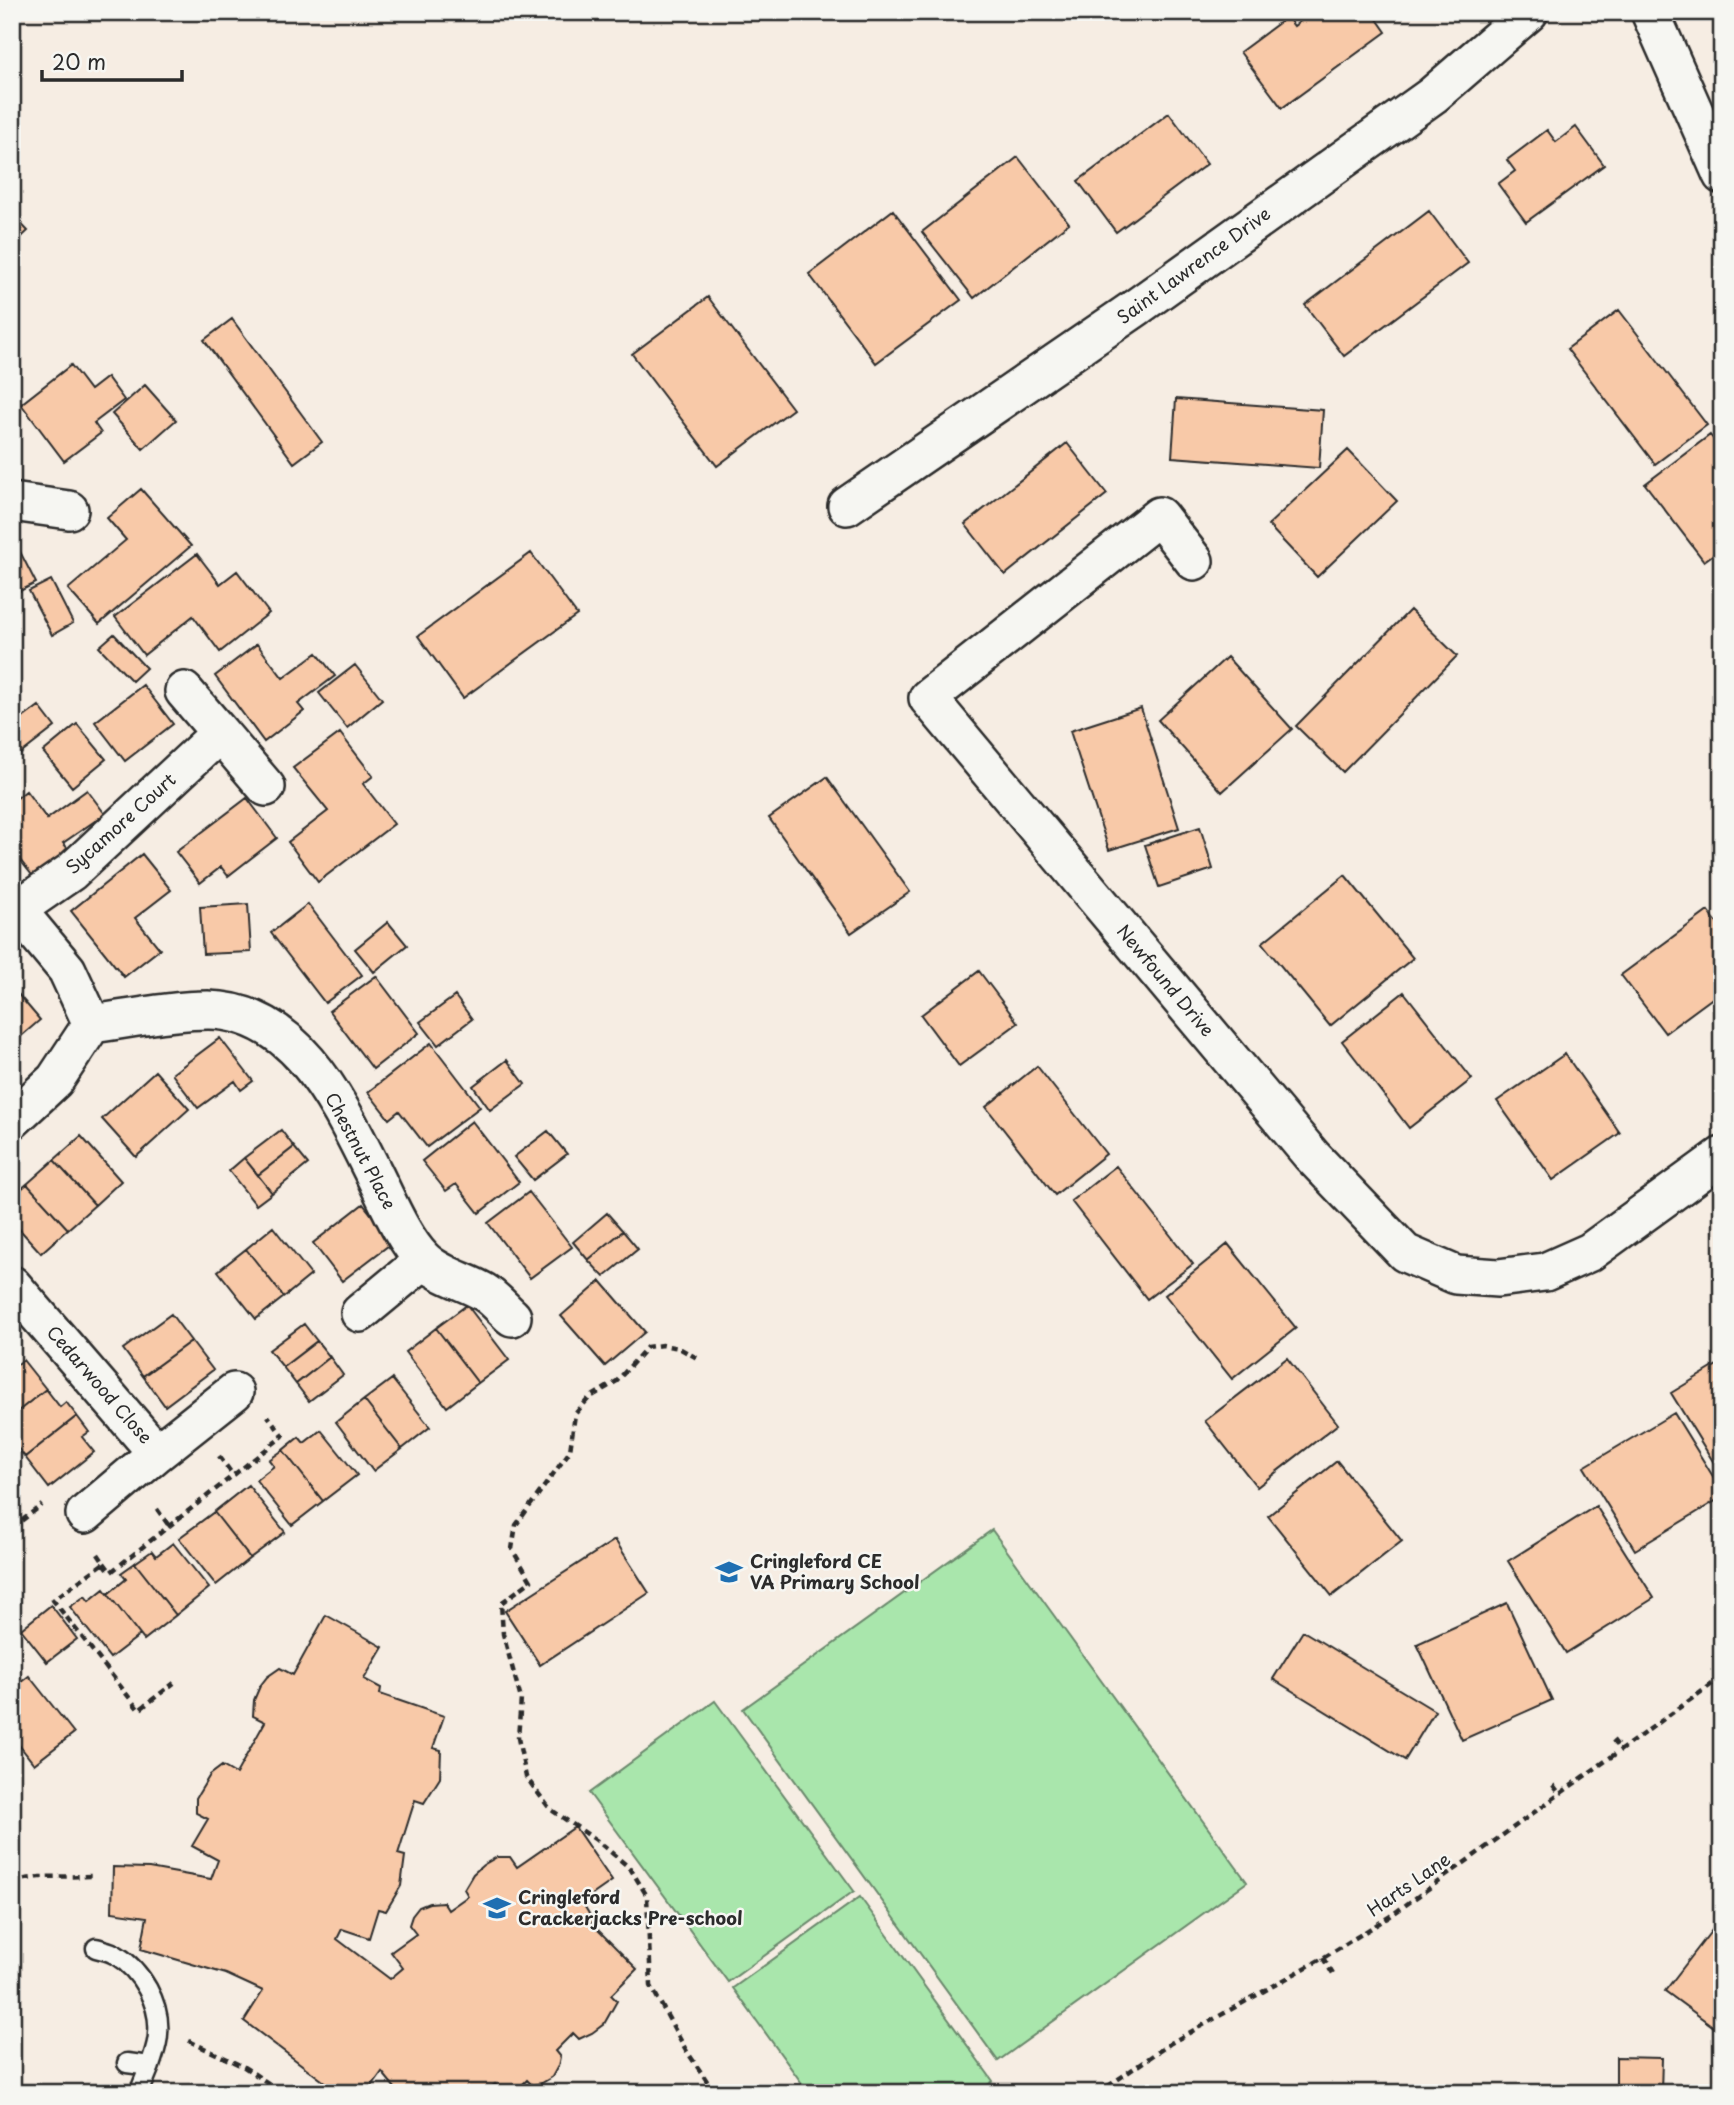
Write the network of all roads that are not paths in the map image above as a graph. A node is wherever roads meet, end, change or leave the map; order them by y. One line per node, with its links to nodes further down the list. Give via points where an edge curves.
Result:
1 (1529, 12): 5 (street, Saint Lawrence Drive, via 1421,103 1138,307)
2 (1650, 12): 3 (street)
3 (1722, 175)
4 (12, 502): 6 (street)
5 (847, 506)
6 (69, 510)
7 (1194, 561): 14 (street, Newfound Drive, via 1159,516 928,698 1312,1156 1405,1253 1457,1275 1498,1278 1545,1272 1590,1252)
8 (184, 691): 9 (street)
9 (220, 733): 10 (street); 11 (street, Sycamore Court, via 71,872)
10 (267, 787)
11 (14, 907): 12 (street, via 67,970)
12 (92, 1024): 13 (street, via 55,1080); 15 (street, Chestnut Place, via 209,1010 242,1016 276,1032 306,1058 342,1111 401,1226)
13 (12, 1120)
14 (1722, 1156)
15 (424, 1260): 17 (street); 18 (street, Chestnut Place, via 486,1293)
16 (12, 1285): 20 (street, Cedarwood Close)
17 (360, 1313)
18 (512, 1317)
19 (234, 1392): 20 (street, Cedarwood Close)
20 (158, 1453): 21 (street, Cedarwood Close)
21 (85, 1514)
22 (96, 1948): 24 (lane, via 131,1965 147,1987 158,2033)
23 (127, 2063): 24 (lane)
24 (150, 2066): 25 (lane)
25 (139, 2093)

